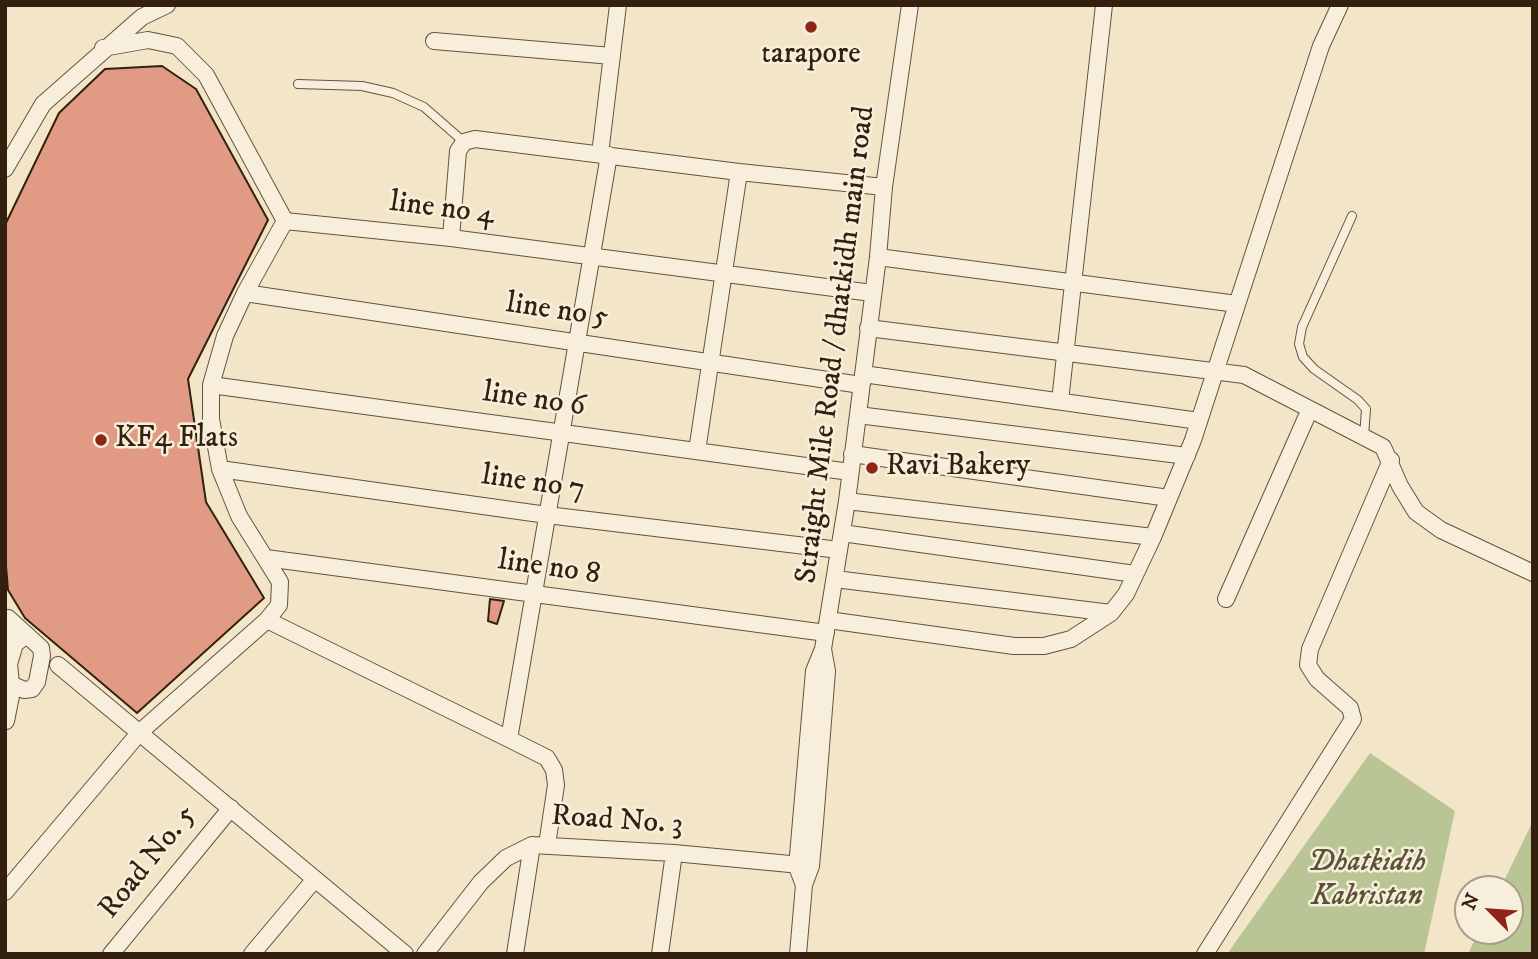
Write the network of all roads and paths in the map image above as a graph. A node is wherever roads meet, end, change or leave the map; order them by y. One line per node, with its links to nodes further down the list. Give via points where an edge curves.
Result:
1 (167, 5): 7 (street, via 142,17)
2 (618, 5): 8 (street)
3 (910, 5): 14 (street, Straight Mile Road / dhatkidh main road)
4 (1104, 5): 21 (street)
5 (1340, 5): 24 (street, via 1321,46)
6 (435, 41): 8 (street)
7 (103, 48): 12 (street, via 43,104); 16 (street, via 148,40 177,46 206,75)
8 (612, 56): 11 (street)
9 (298, 84): 10 (lane, via 362,86 393,93 424,107)
10 (464, 142): 11 (street, via 475,139); 17 (street, via 458,151)
11 (604, 155): 13 (street); 18 (street)
12 (5, 169)
13 (738, 172): 14 (street); 20 (street)
14 (884, 187): 19 (street, Straight Mile Road / dhatkidh main road)
15 (1352, 216): 37 (lane, via 1302,327 1299,344 1303,358 1314,369 1366,410)
16 (285, 221): 17 (street, line no 4); 22 (street)
17 (451, 238): 18 (street, line no 4)
18 (592, 257): 20 (street, line no 4); 26 (street)
19 (878, 257): 21 (street); 23 (street, Straight Mile Road / dhatkidh main road)
20 (724, 274): 23 (street, line no 4); 28 (street)
21 (1076, 283): 24 (street); 27 (street)
22 (245, 293): 26 (street, line no 5); 31 (street, via 225,336)
23 (872, 293): 25 (street, Straight Mile Road / dhatkidh main road)
24 (1237, 304): 29 (street)
25 (868, 328): 27 (street); 30 (street, Straight Mile Road / dhatkidh main road)
26 (578, 342): 28 (street, line no 5); 36 (street)
27 (1066, 352): 29 (street); 32 (street)
28 (712, 363): 30 (street, line no 5); 38 (street)
29 (1215, 370): 33 (street, via 1244,375); 35 (street)
30 (862, 379): 32 (street, line no 5); 34 (street, Straight Mile Road / dhatkidh main road)
31 (211, 385): 36 (street, line no 6); 42 (street, via 211,419)
32 (1060, 401): 35 (street, line no 5)
33 (1310, 409): 37 (street); 55 (street)
34 (858, 415): 39 (street, Straight Mile Road / dhatkidh main road); 40 (street)
35 (1199, 421): 40 (street)
36 (562, 433): 38 (street, line no 6); 46 (street)
37 (1364, 437): 41 (street, via 1383,447)
38 (697, 451): 43 (street, line no 6)
39 (852, 454): 43 (street, Straight Mile Road / dhatkidh main road); 44 (street)
40 (1187, 456): 44 (street)
41 (1391, 460): 51 (street, via 1416,512 1441,530); 81 (street, via 1310,649 1308,665 1350,708 1353,719)
42 (220, 469): 46 (street, line no 7); 50 (street, via 239,516)
43 (850, 472): 45 (street, Straight Mile Road / dhatkidh main road)
44 (1169, 498): 48 (street)
45 (847, 501): 47 (street, Straight Mile Road / dhatkidh main road); 48 (street)
46 (547, 515): 49 (street, line no 7); 54 (street)
47 (842, 533): 49 (street, Straight Mile Road / dhatkidh main road); 52 (street)
48 (1153, 537): 52 (street)
49 (839, 550): 53 (street, Straight Mile Road / dhatkidh main road)
50 (266, 558): 54 (street, line no 8); 58 (street, via 280,582 279,605)
51 (1533, 573)
52 (1135, 574): 56 (street)
53 (835, 579): 56 (street); 59 (street, Straight Mile Road / dhatkidh main road)
54 (535, 596): 59 (street, line no 8); 67 (street)
55 (1226, 599)
56 (1111, 613): 59 (street, line no 8, via 1071,639 1044,646)
57 (7, 616): 60 (street); 61 (street)
58 (267, 620): 66 (street); 67 (street)
59 (826, 634): 71 (street, Straight Mile Road / dhatkidh main road, via 827,671)
60 (36, 643): 61 (street, via 24,637); 62 (street); 63 (street)
61 (10, 653): 63 (street, via 11,684 18,690)
62 (58, 665): 63 (street); 66 (street)
63 (36, 682): 65 (street)
64 (5, 685): 65 (street, via 13,686)
65 (5, 721)
66 (140, 732): 68 (street); 73 (street)
67 (509, 739): 69 (street, via 547,758 554,769 556,785)
68 (231, 808): 72 (street); 74 (street, Road No. 5)
69 (540, 845): 70 (street, Road No. 3); 77 (street, Road No. 3, via 506,858); 78 (street)
70 (674, 853): 71 (street, Road No. 3); 79 (street)
71 (804, 867): 80 (street, Straight Mile Road / dhatkidh main road)
72 (315, 879): 75 (street); 76 (street)
73 (5, 892)
74 (111, 954)
75 (252, 954)
76 (405, 954)
77 (425, 954)
78 (514, 954)
79 (660, 954)
80 (798, 954)
81 (1205, 954)

